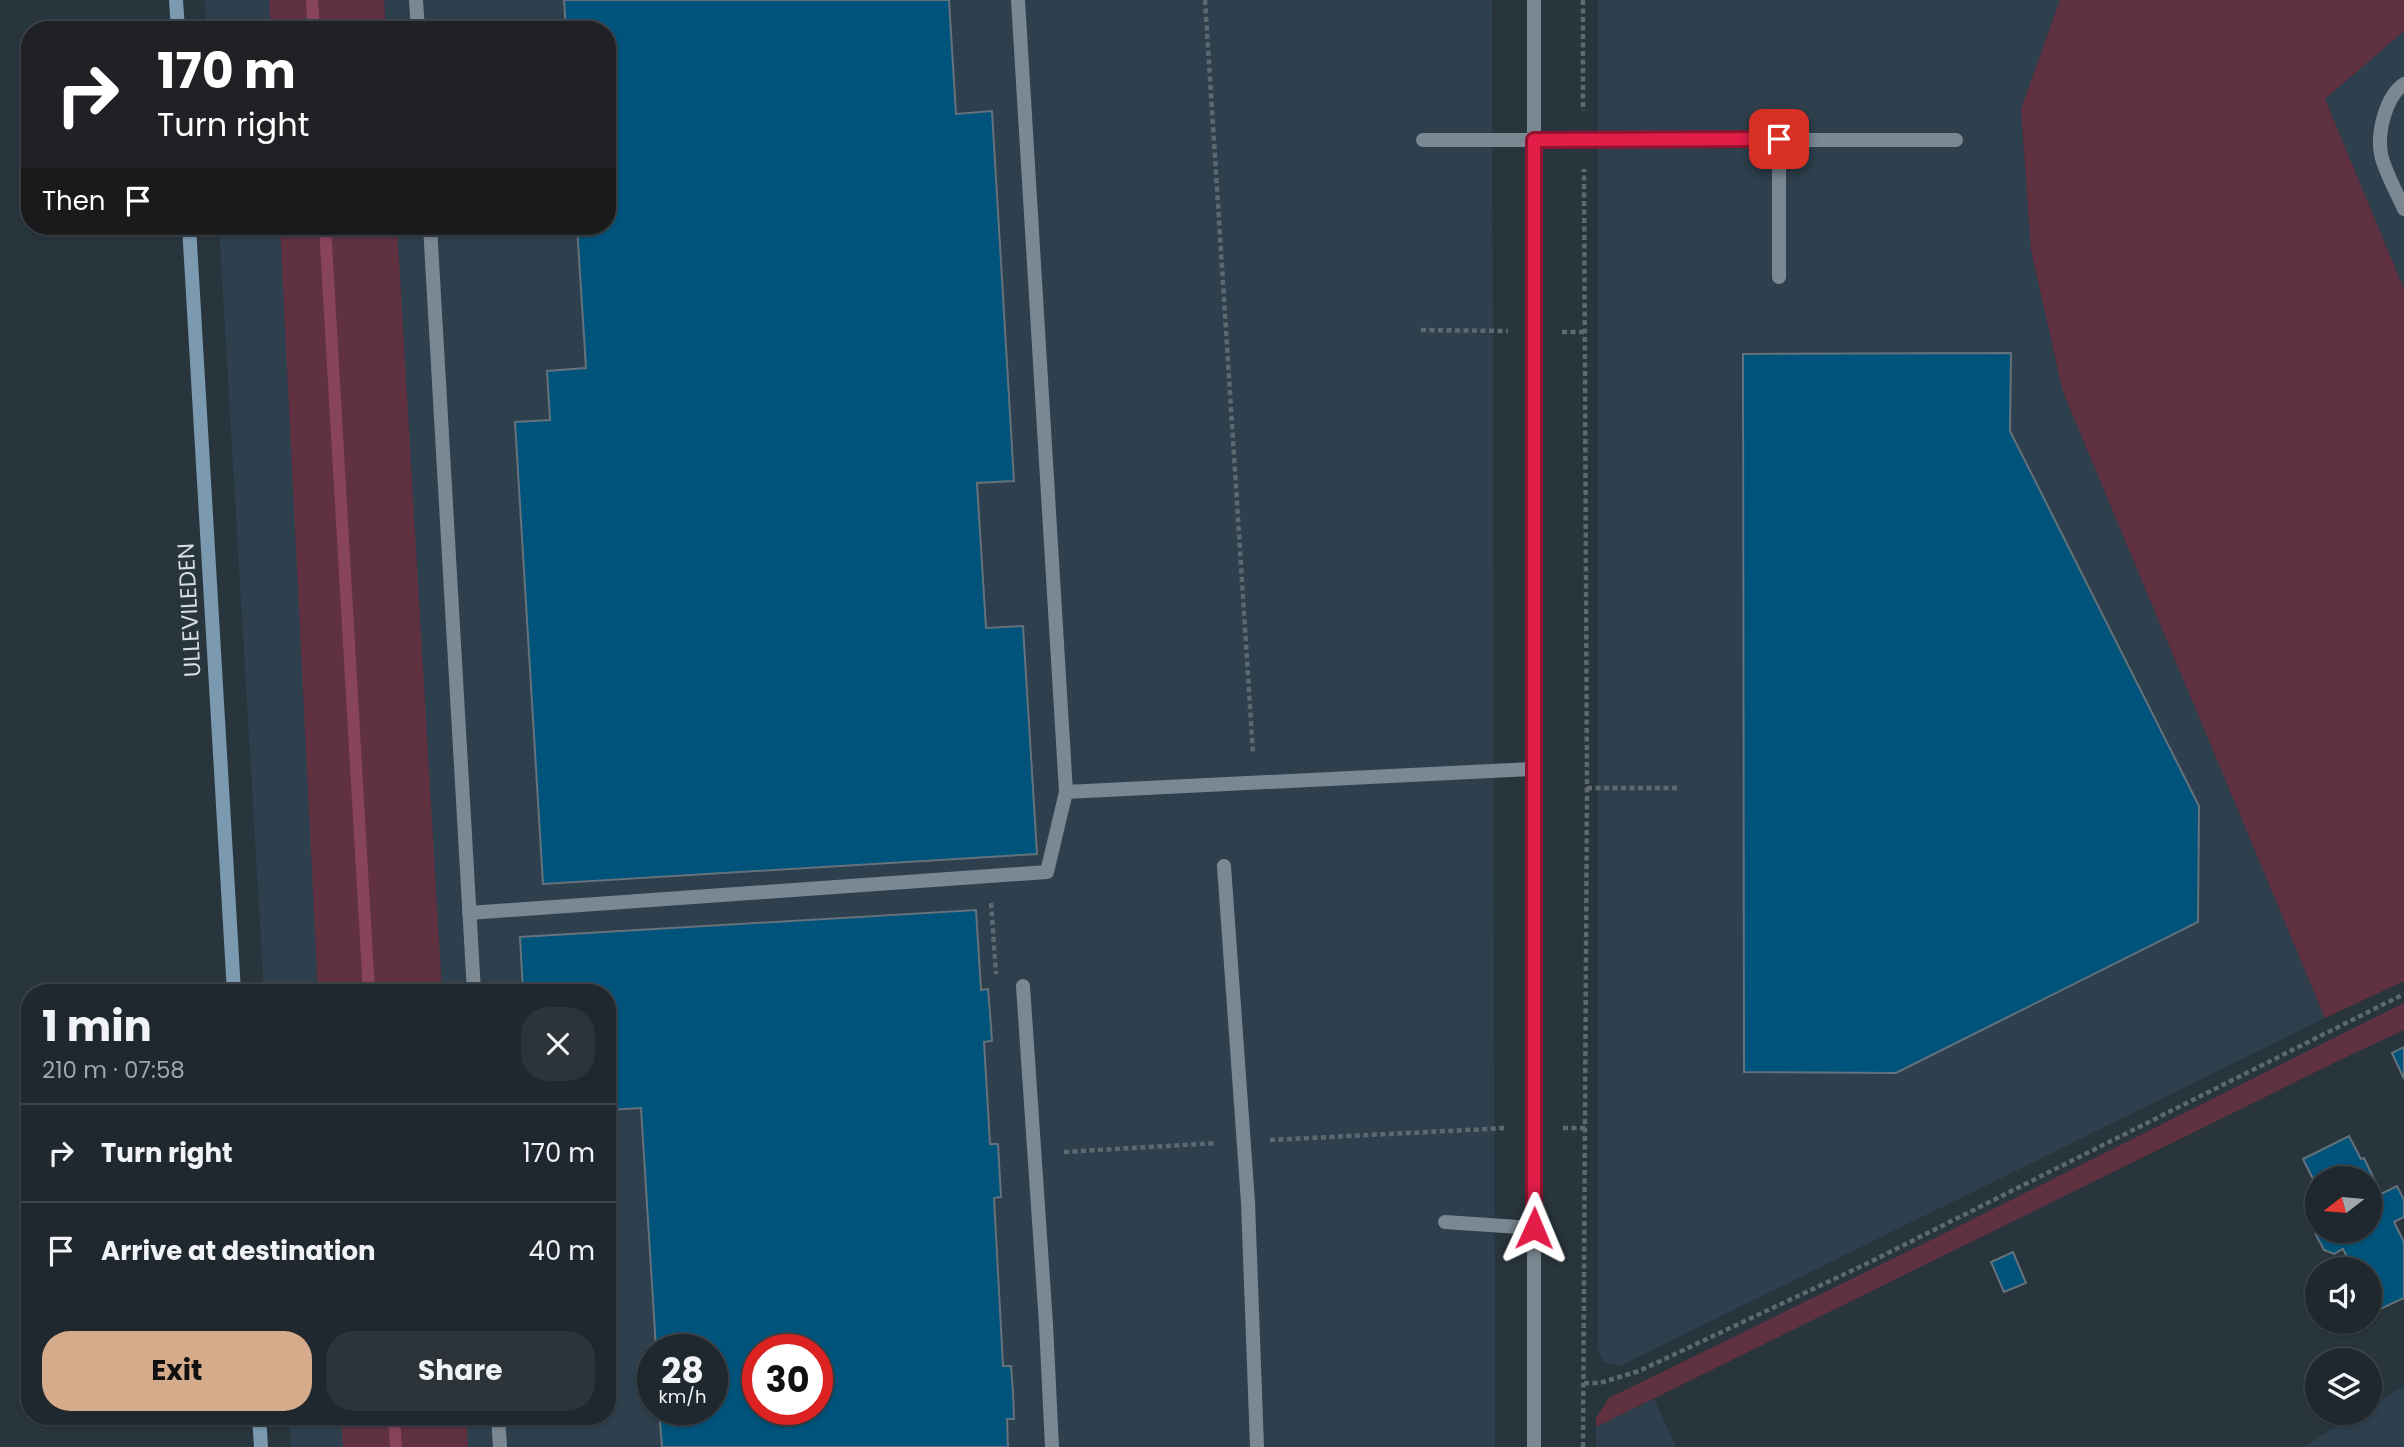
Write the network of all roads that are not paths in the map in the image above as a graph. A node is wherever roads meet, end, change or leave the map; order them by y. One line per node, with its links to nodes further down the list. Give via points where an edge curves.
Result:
1 (176, 0): 5 (main road)
2 (416, 0): 6 (street)
3 (1018, 0): 17 (street)
4 (1534, 0): 10 (street)
5 (177, 21)
6 (417, 21)
7 (2404, 84): 12 (street, via 2396,89 2387,109 2381,154)
8 (1779, 139): 10 (street); 11 (street); 15 (street)
9 (1423, 140): 10 (street)
10 (1534, 140): 16 (street)
11 (1956, 140)
12 (2404, 209)
13 (190, 235): 20 (main road, ULLEVILEDEN)
14 (430, 235): 19 (street)
15 (1779, 277)
16 (1533, 769): 17 (street); 24 (street)
17 (1066, 792): 19 (street, via 1047,872)
18 (1224, 866): 30 (street, via 1248,1202)
19 (469, 913): 21 (street)
20 (234, 984)
21 (473, 984)
22 (1023, 986): 29 (street)
23 (1445, 1223): 24 (street)
24 (1534, 1228): 31 (street)
25 (260, 1425): 27 (main road)
26 (499, 1425): 28 (street)
27 (261, 1447)
28 (500, 1447)
29 (1052, 1447)
30 (1257, 1447)
31 (1534, 1447)

